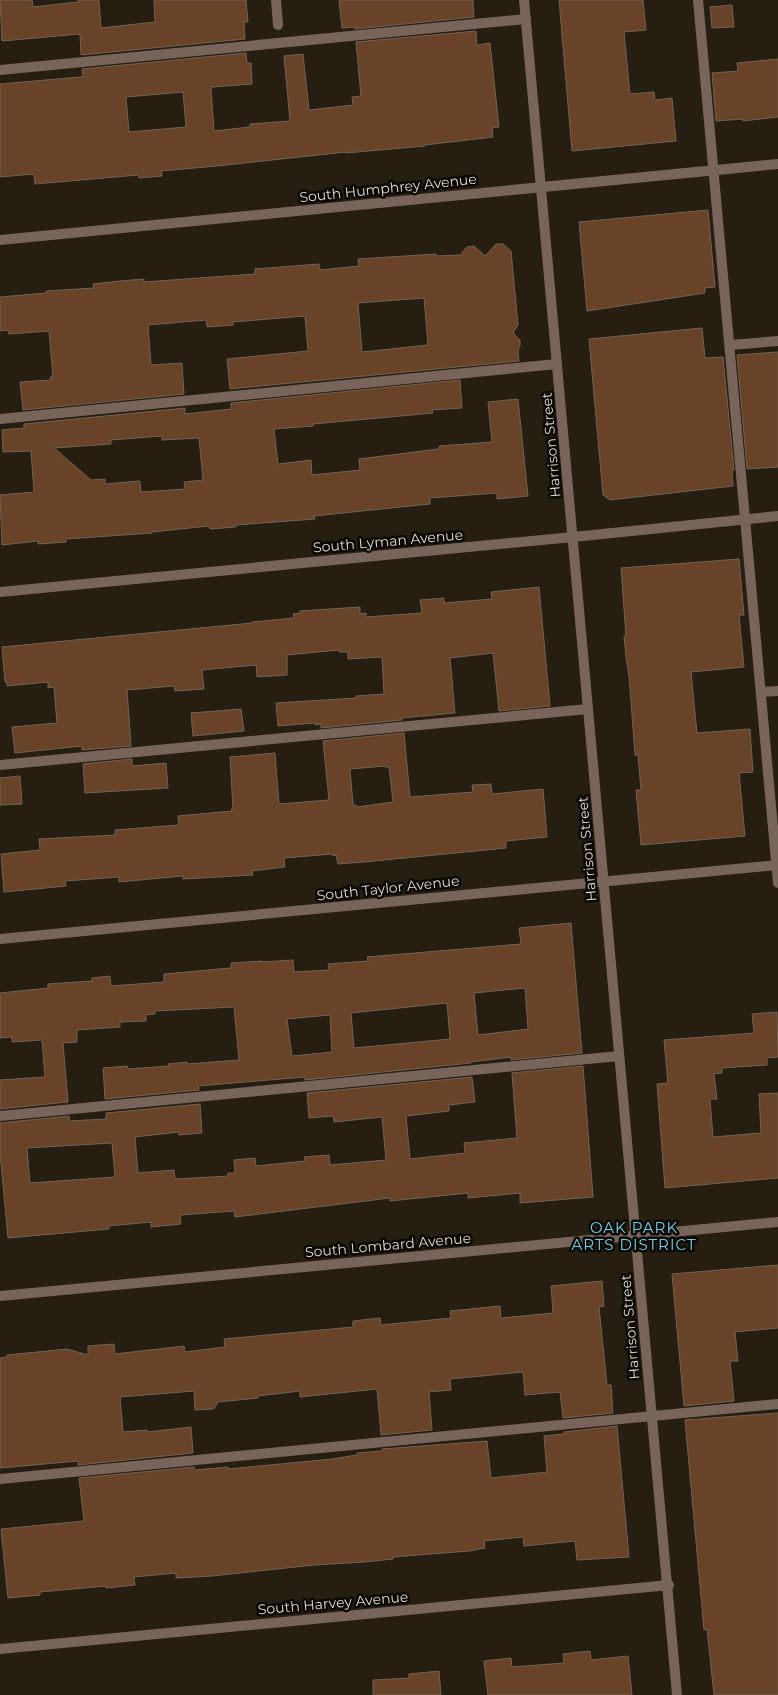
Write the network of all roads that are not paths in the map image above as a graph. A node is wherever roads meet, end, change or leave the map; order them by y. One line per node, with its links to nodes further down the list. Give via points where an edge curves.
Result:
1 (276, 0): 5 (street)
2 (524, 0): 4 (street, Harrison Street)
3 (698, 0): 8 (street)
4 (526, 19): 6 (street); 9 (street, Harrison Street)
5 (278, 25)
6 (0, 70)
7 (778, 164): 8 (street, South Humphrey Avenue)
8 (714, 171): 9 (street, South Humphrey Avenue); 12 (street)
9 (541, 187): 10 (street, South Humphrey Avenue); 13 (street, Harrison Street)
10 (0, 240)
11 (778, 341): 12 (street)
12 (730, 345): 16 (street)
13 (557, 364): 14 (street); 17 (street, Harrison Street)
14 (0, 419)
15 (778, 516): 16 (street, South Lyman Avenue)
16 (745, 519): 17 (street, South Lyman Avenue); 20 (street)
17 (573, 537): 18 (street, South Lyman Avenue); 21 (street, Harrison Street)
18 (0, 592)
19 (778, 691): 20 (street)
20 (761, 692): 23 (street)
21 (588, 709): 22 (street); 24 (street, Harrison Street)
22 (0, 765)
23 (777, 865): 24 (street, South Taylor Avenue); 25 (street)
24 (604, 880): 26 (street, South Taylor Avenue); 27 (street, Harrison Street)
25 (778, 883)
26 (0, 939)
27 (619, 1056): 28 (street); 30 (street, Harrison Street)
28 (0, 1116)
29 (778, 1222): 30 (street, South Lombard Avenue)
30 (636, 1235): 31 (street, South Lombard Avenue); 33 (street, Harrison Street)
31 (0, 1296)
32 (778, 1404): 33 (street)
33 (652, 1416): 34 (street); 35 (street, Harrison Street)
34 (0, 1479)
35 (669, 1585): 36 (street, South Harvey Avenue); 37 (street, Harrison Street)
36 (0, 1649)
37 (678, 1695)

